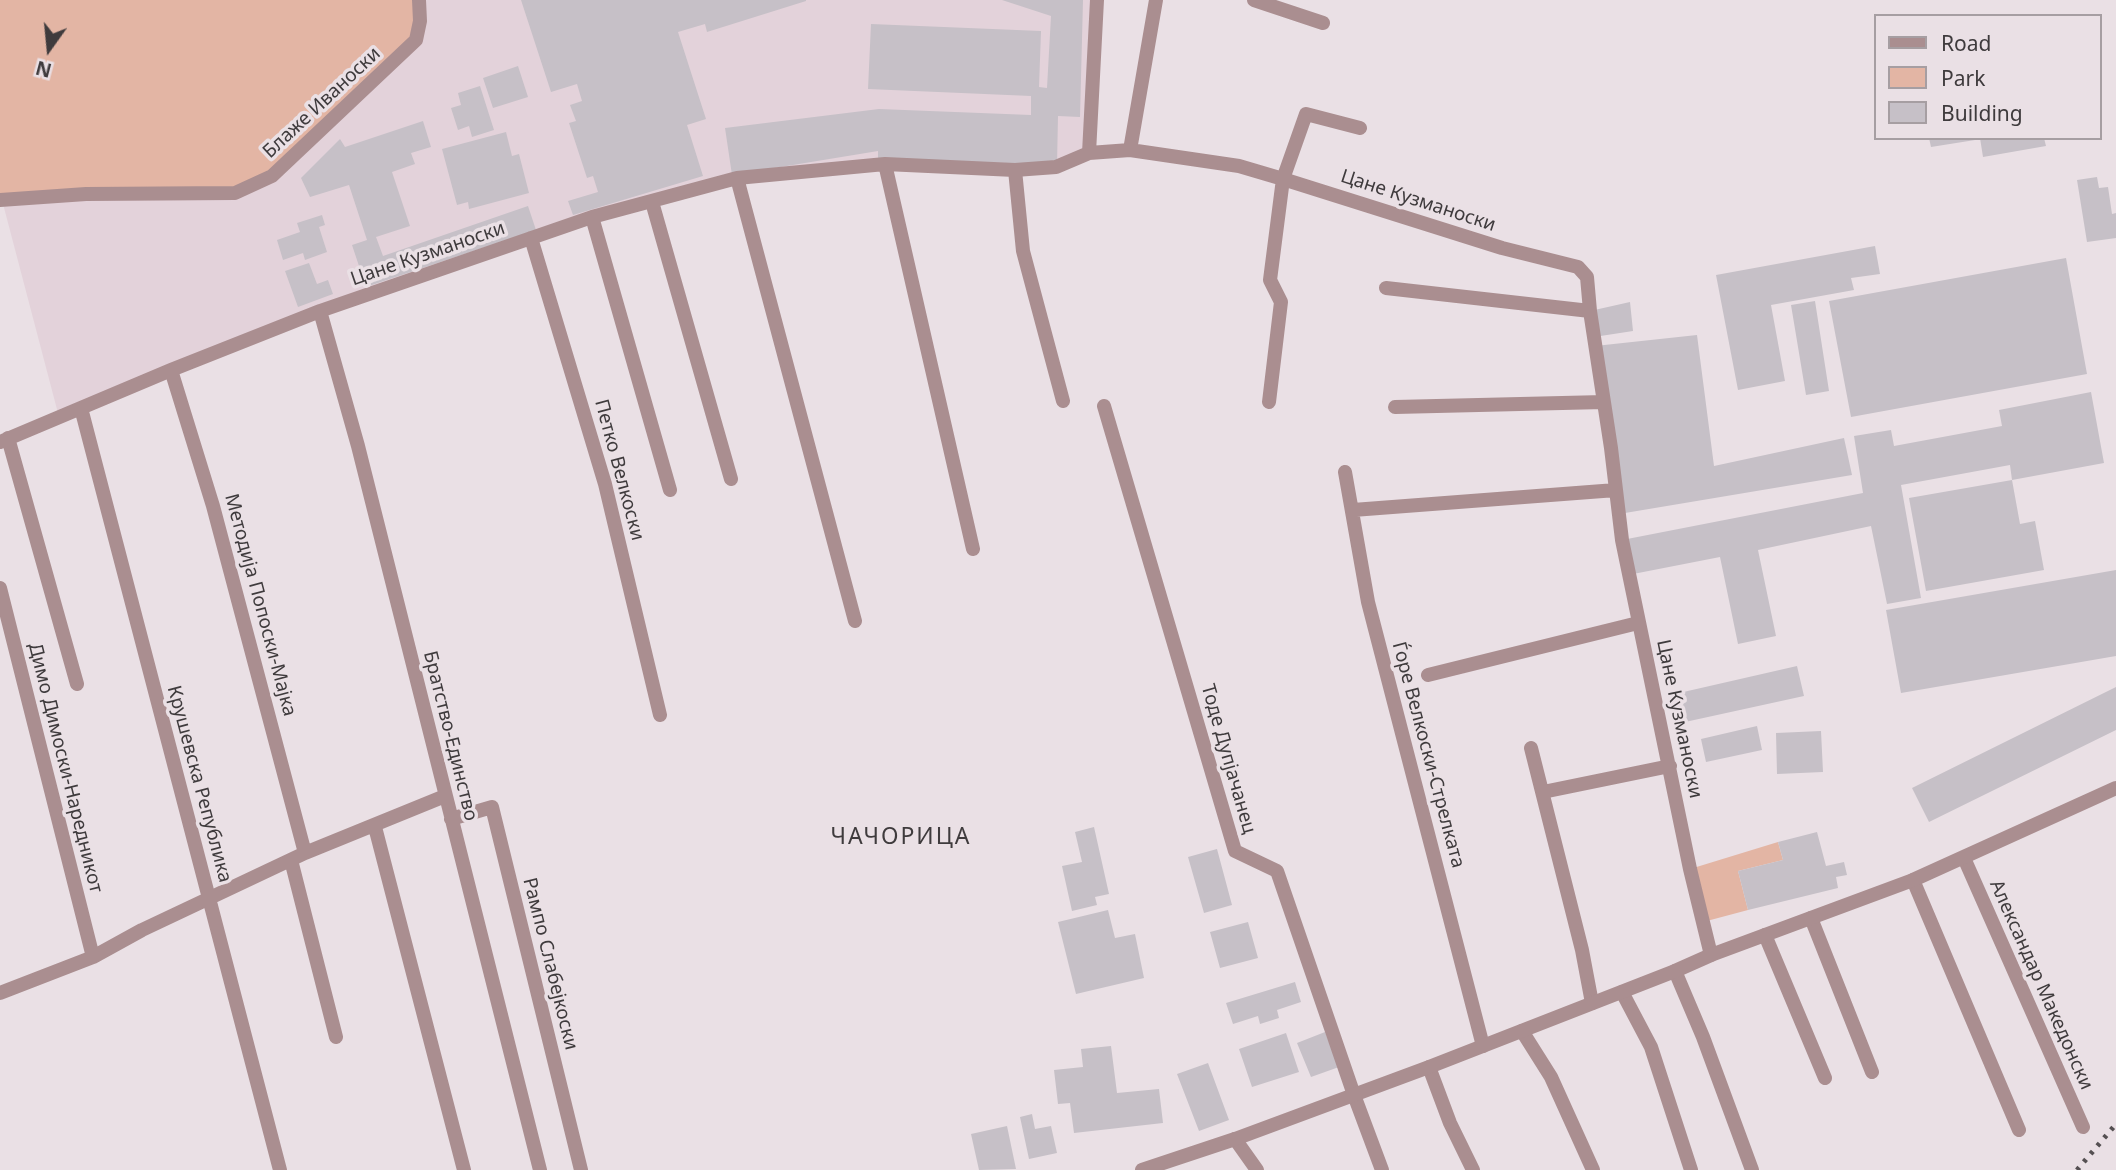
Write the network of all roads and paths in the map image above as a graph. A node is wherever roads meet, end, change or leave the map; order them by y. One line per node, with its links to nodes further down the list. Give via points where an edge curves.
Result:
1 (419, 0): 13 (street, Блаже Иваноски, via 416,40 272,176 234,193)
2 (1097, 0): 8 (street)
3 (1156, 0): 7 (street)
4 (1254, 0): 5 (street)
5 (1323, 23)
6 (1360, 128): 12 (street, via 1306,114)
7 (1130, 150): 8 (street, Цане Кузманоски); 12 (street, Цане Кузманоски, via 1239,166)
8 (1089, 153): 10 (street, Цане Кузманоски, via 1056,167)
9 (885, 164): 10 (street, Цане Кузманоски); 11 (street, Цане Кузманоски); 33 (street)
10 (1015, 170): 21 (street, via 1023,251)
11 (737, 178): 14 (street, Цане Кузманоски); 35 (street)
12 (1283, 179): 19 (street, Цане Кузманоски, via 1502,248 1578,267 1587,277); 22 (street, via 1270,280 1281,302)
13 (0, 200)
14 (652, 202): 15 (street, Цане Кузманоски); 29 (street)
15 (592, 217): 16 (street, Цане Кузманоски); 30 (street)
16 (531, 238): 18 (street, Цане Кузманоски); 39 (street, Петко Велкоски, via 605,484)
17 (1386, 288): 19 (street)
18 (320, 311): 20 (street, Цане Кузманоски); 44 (street, Братство-Единство)
19 (1590, 311): 23 (street, Цане Кузманоски)
20 (171, 370): 26 (street, Цане Кузманоски); 47 (street, Методија Попоски-Мајка, via 213,506)
21 (1063, 401)
22 (1269, 402)
23 (1604, 402): 25 (street); 31 (street, Цане Кузманоски)
24 (1104, 406): 66 (street, Тоде Дупјачанец, via 1235,851 1277,872)
25 (1395, 407)
26 (81, 408): 27 (street, Цане Кузманоски); 51 (street, Крушевска Република)
27 (4, 440): 38 (street, Димо Димоски-Наредникот)
28 (1345, 472): 32 (street, Ѓоре Велкоски-Стрелката)
29 (731, 479)
30 (670, 490)
31 (1616, 490): 32 (street); 36 (street, Цане Кузманоски)
32 (1353, 510): 62 (street, Ѓоре Велкоски-Стрелката, via 1368,602)
33 (972, 549)
34 (0, 588): 55 (street, Димо Димоски-Наредникот)
35 (855, 621)
36 (1638, 623): 37 (street); 41 (street, Цане Кузманоски)
37 (1428, 675)
38 (77, 684)
39 (660, 715)
40 (1531, 748): 43 (street)
41 (1670, 766): 43 (street); 54 (street, Цане Кузманоски)
42 (2116, 788): 48 (street)
43 (1543, 792): 59 (street)
44 (445, 796): 45 (street, Братство-Единство); 46 (street)
45 (451, 819): 73 (street, Братство-Единство); 74 (street, Рампо Слабејкоски, via 492,807)
46 (374, 827): 47 (street); 72 (street)
47 (305, 853): 49 (street)
48 (1964, 858): 50 (street); 67 (street, Александар Македонски)
49 (291, 860): 51 (street); 61 (street)
50 (1913, 880): 52 (street); 68 (street)
51 (209, 900): 55 (street); 71 (street, Крушевска Република)
52 (1811, 918): 53 (street); 64 (street)
53 (1765, 934): 54 (street); 65 (street)
54 (1710, 955): 56 (street)
55 (93, 957): 58 (street)
56 (1675, 971): 57 (street); 81 (street)
57 (1622, 992): 59 (street); 80 (street, via 1651,1047)
58 (0, 993)
59 (1592, 1003): 60 (street)
60 (1522, 1031): 62 (street); 79 (street, via 1551,1077)
61 (336, 1037)
62 (1483, 1046): 63 (street)
63 (1429, 1067): 66 (street); 78 (street)
64 (1872, 1072)
65 (1825, 1078)
66 (1354, 1095): 69 (street); 77 (street)
67 (2083, 1127)
68 (2019, 1130)
69 (1235, 1139): 70 (street); 76 (street)
70 (1171, 1165): 75 (street)
71 (280, 1170)
72 (464, 1170)
73 (540, 1170)
74 (581, 1170)
75 (1142, 1170)
76 (1257, 1170)
77 (1382, 1170)
78 (1473, 1170)
79 (1593, 1170)
80 (1690, 1170)
81 (1752, 1170)

